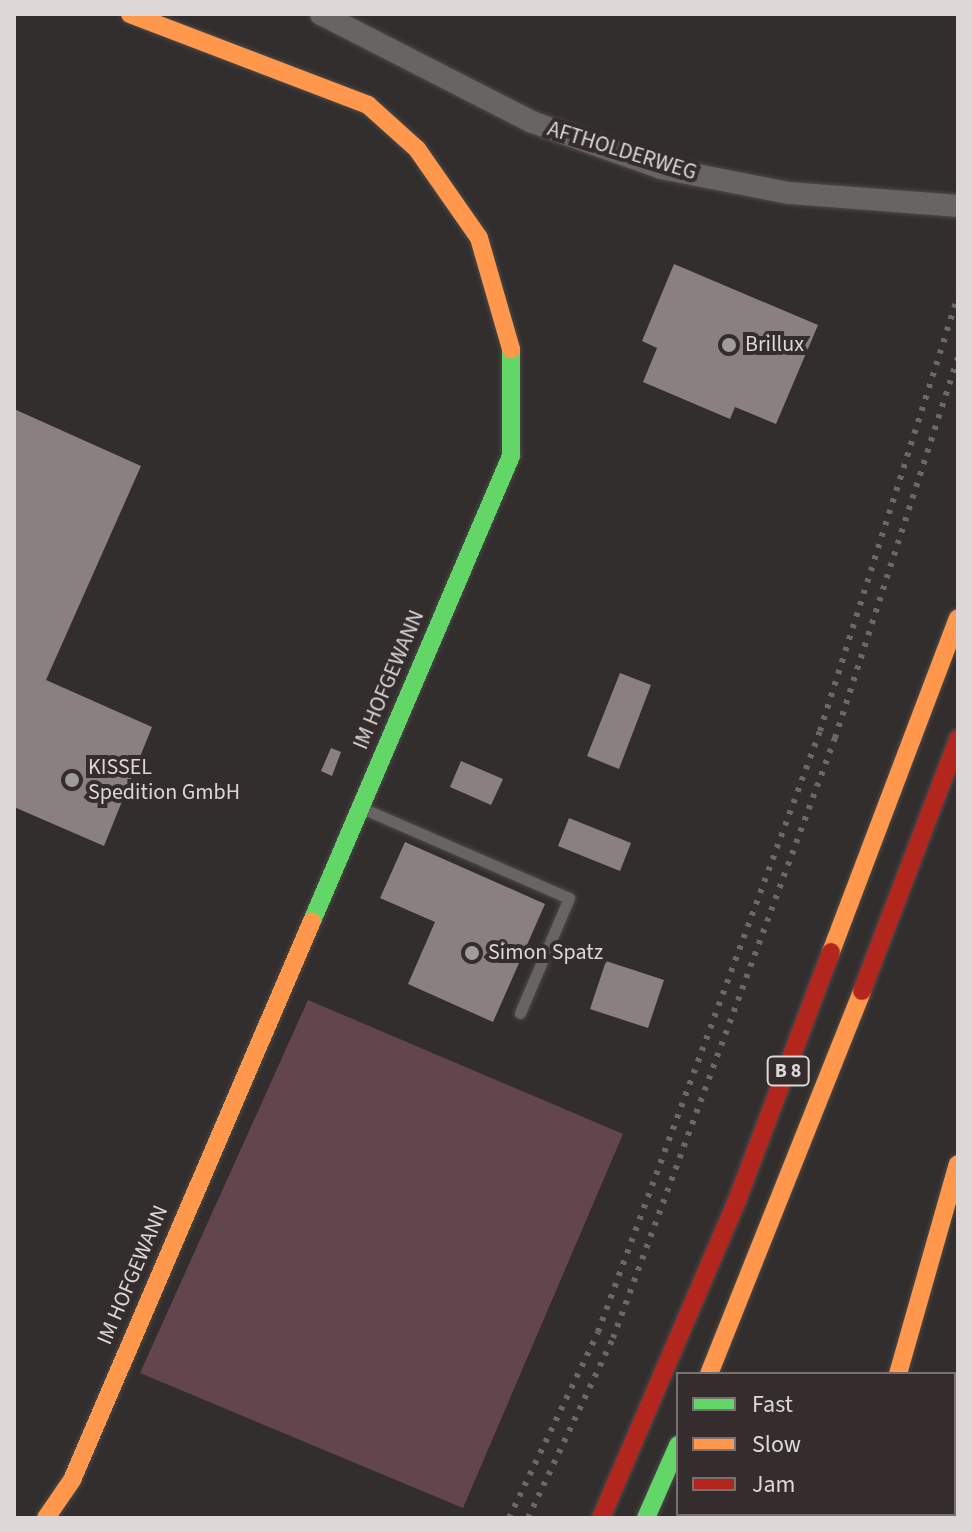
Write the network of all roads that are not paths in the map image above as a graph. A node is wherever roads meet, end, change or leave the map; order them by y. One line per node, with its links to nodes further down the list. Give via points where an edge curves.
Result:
1 (130, 14): 6 (main road, IM HOFGEWANN, via 368,105 417,149 458,202 479,238 511,340 511,456)
2 (321, 14): 3 (street, AFTHOLDERWEG, via 532,122 661,168 789,193)
3 (953, 206)
4 (958, 618): 13 (main road, B 8, via 738,1198)
5 (958, 739): 9 (main road, B 8, via 777,1216)
6 (360, 807): 7 (lane, via 569,898); 12 (main road, IM HOFGEWANN, via 77,1467)
7 (520, 1013)
8 (958, 1164): 10 (main road)
9 (710, 1372)
10 (899, 1372)
11 (676, 1450): 14 (main road)
12 (46, 1518)
13 (601, 1518)
14 (646, 1518)

